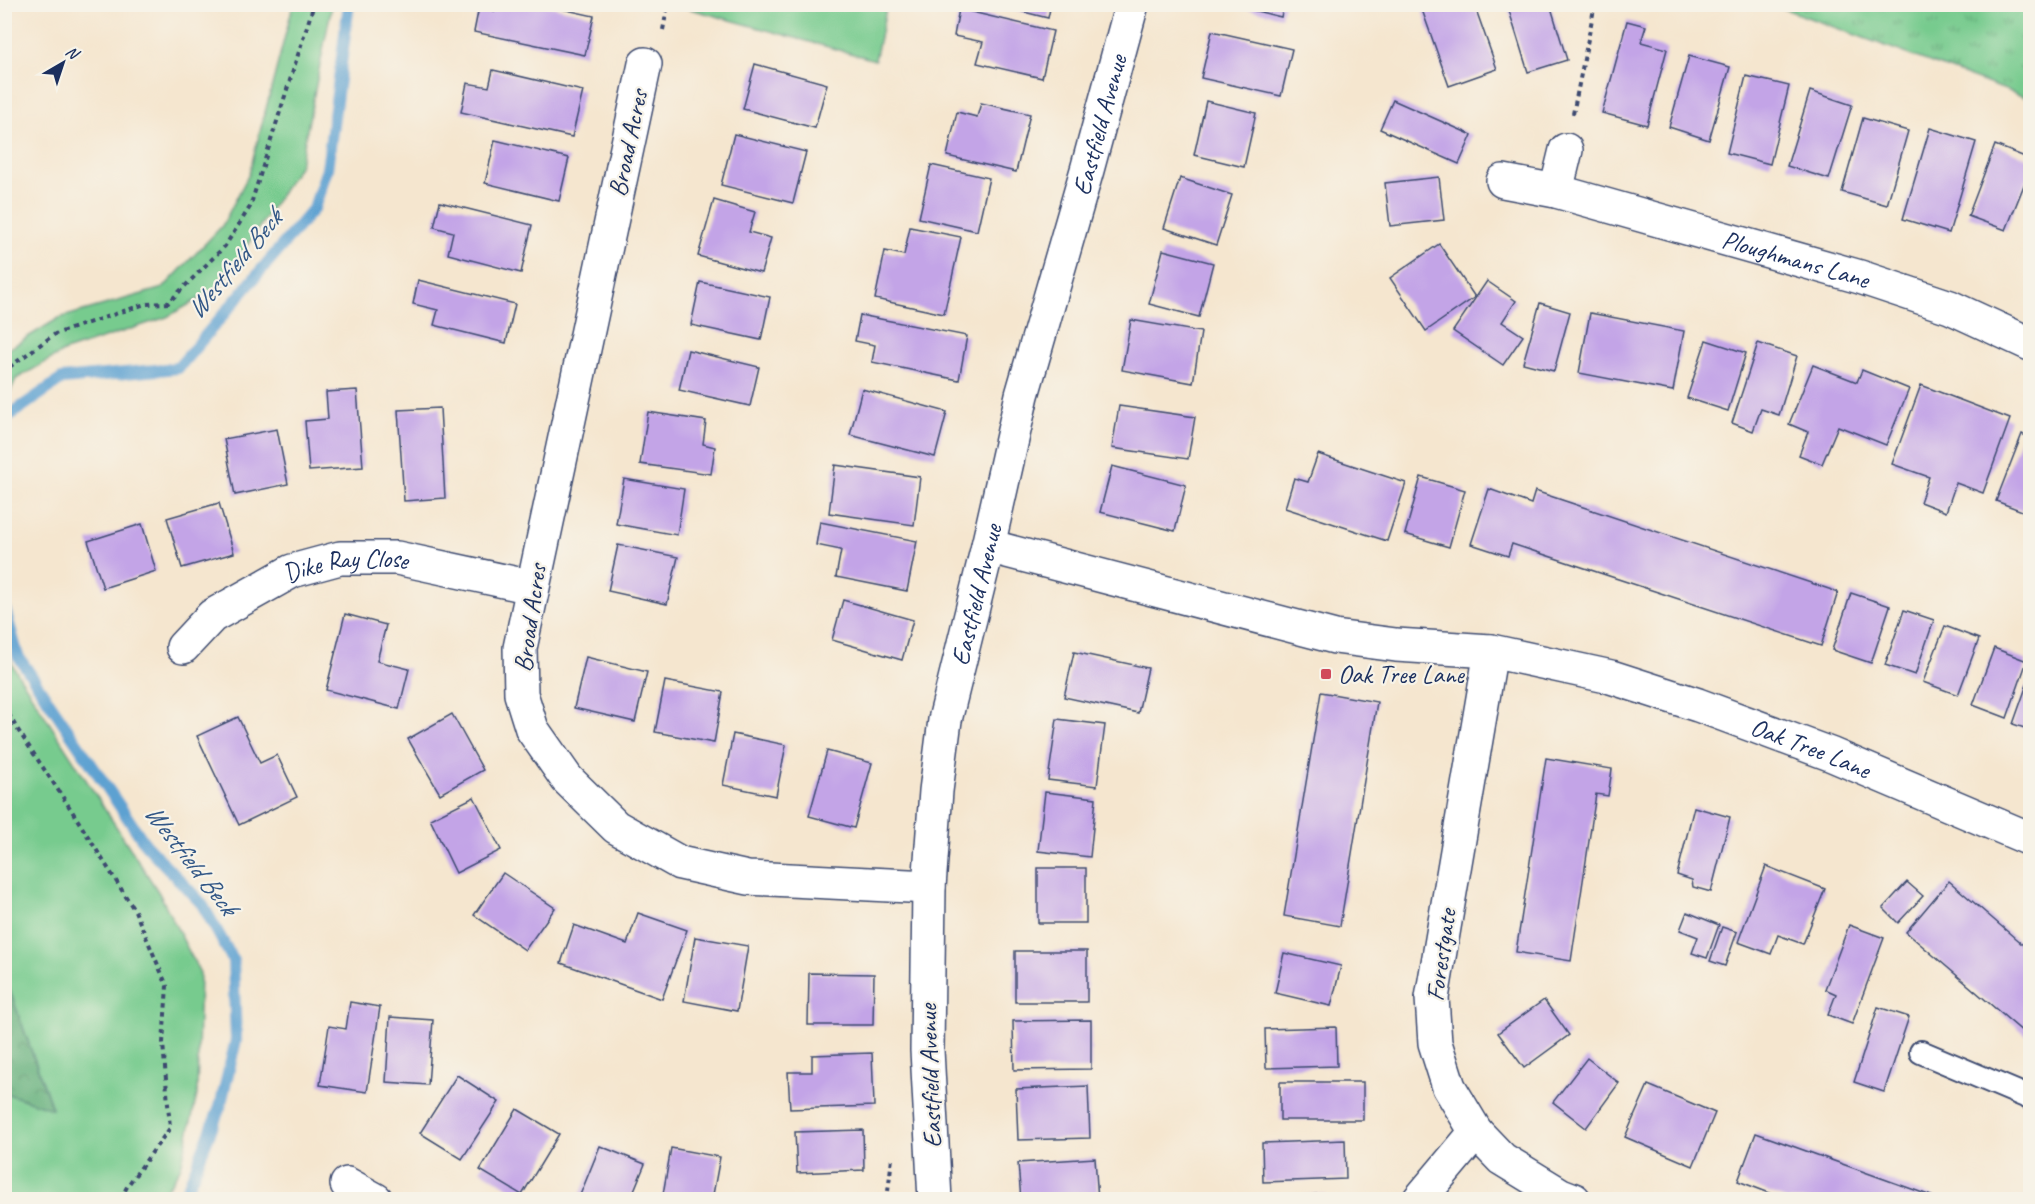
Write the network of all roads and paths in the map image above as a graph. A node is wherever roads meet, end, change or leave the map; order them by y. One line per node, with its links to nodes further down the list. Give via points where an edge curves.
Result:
1 (314, 4): 9 (path, via 250,207 225,246 168,303 145,304 55,334)
2 (1132, 4): 10 (street, Eastfield Avenue, via 1022,395)
3 (1595, 4): 5 (path)
4 (645, 64): 11 (street, Broad Acres)
5 (1566, 150): 7 (street)
6 (1503, 181): 7 (street, Ploughmans Lane)
7 (1556, 191): 8 (street, Ploughmans Lane, via 1860,277 1950,307)
8 (2031, 344)
9 (4, 374)
10 (988, 546): 13 (street, Oak Tree Lane, via 1335,637); 16 (street, Eastfield Avenue, via 945,720)
11 (532, 587): 12 (street, Dike Ray Close, via 397,558 340,558 292,571 212,616); 16 (street, Broad Acres, via 520,648 521,694 532,729 567,779 616,827 680,863 748,878)
12 (183, 647)
13 (1491, 651): 15 (street, Oak Tree Lane, via 1611,677 1698,705 1830,754); 19 (street, Forestgate, via 1432,998 1435,1043 1449,1087)
14 (4, 706): 21 (path, via 135,911 167,986 163,1042 170,1128)
15 (2031, 839)
16 (928, 887): 23 (street, Eastfield Avenue, via 927,1050)
17 (1921, 1052): 18 (lane)
18 (2031, 1098)
19 (1476, 1132): 24 (street); 25 (street, Forestgate, via 1502,1159)
20 (347, 1184): 22 (street)
21 (120, 1200)
22 (376, 1200)
23 (934, 1200)
24 (1419, 1200)
25 (1574, 1200)

